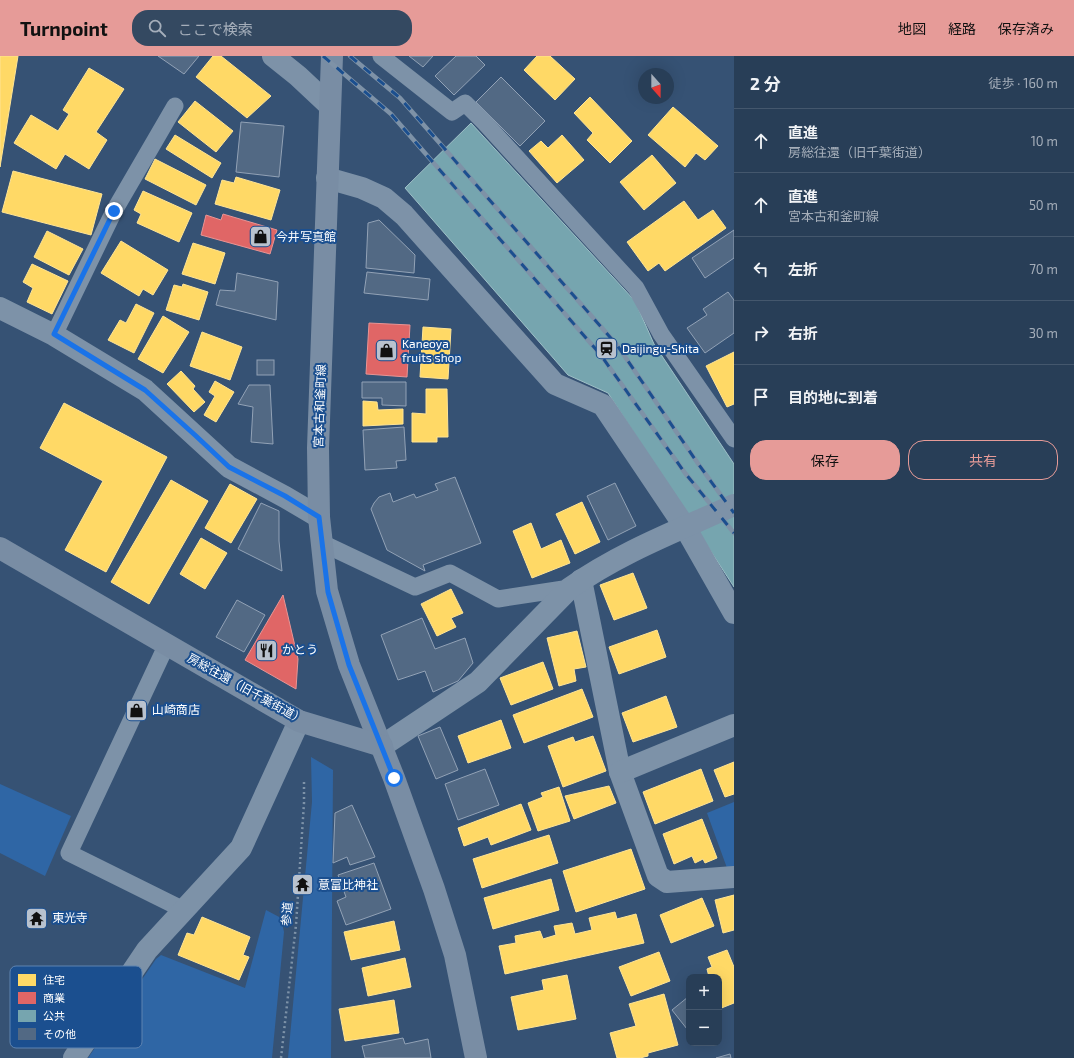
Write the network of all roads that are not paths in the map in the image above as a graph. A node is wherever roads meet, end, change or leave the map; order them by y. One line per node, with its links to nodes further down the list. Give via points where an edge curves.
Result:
1 (273, 56): 5 (street)
2 (332, 56): 5 (street, 宮本古和釜町線)
3 (381, 56): 9 (lane, via 452,112 465,103 485,123 636,288 661,334)
4 (174, 106): 8 (lane, via 114,211)
5 (330, 106): 6 (street, 宮本古和釜町線)
6 (327, 178): 11 (street, 宮本古和釜町線, via 318,448); 12 (street, via 362,188 384,198 404,215 555,384 603,405)
7 (0, 308): 8 (street)
8 (54, 334): 11 (street, via 145,390 229,467)
9 (734, 439)
10 (734, 505): 12 (street)
11 (319, 517): 13 (street, 宮本古和釜町線)
12 (685, 527): 15 (street, via 607,563); 16 (street)
13 (322, 543): 15 (lane, via 415,588 450,573 498,599); 20 (street, 宮本古和釜町線, via 328,592 338,628 349,665)
14 (0, 548): 17 (street, 房総往還（旧千葉街道）)
15 (575, 584): 20 (street, via 478,682); 21 (street)
16 (734, 613)
17 (168, 644): 18 (street, 房総往還（旧千葉街道）); 23 (lane, via 69,853)
18 (299, 721): 20 (street, 房総往還（旧千葉街道）); 23 (street, via 241,848)
19 (734, 725): 21 (street)
20 (382, 746): 27 (street, via 455,955)
21 (620, 772): 22 (street, via 658,876 667,882)
22 (734, 877)
23 (184, 910): 24 (street, via 147,950)
24 (136, 966)
25 (81, 1048): 26 (street)
26 (74, 1058)
27 (476, 1058)

